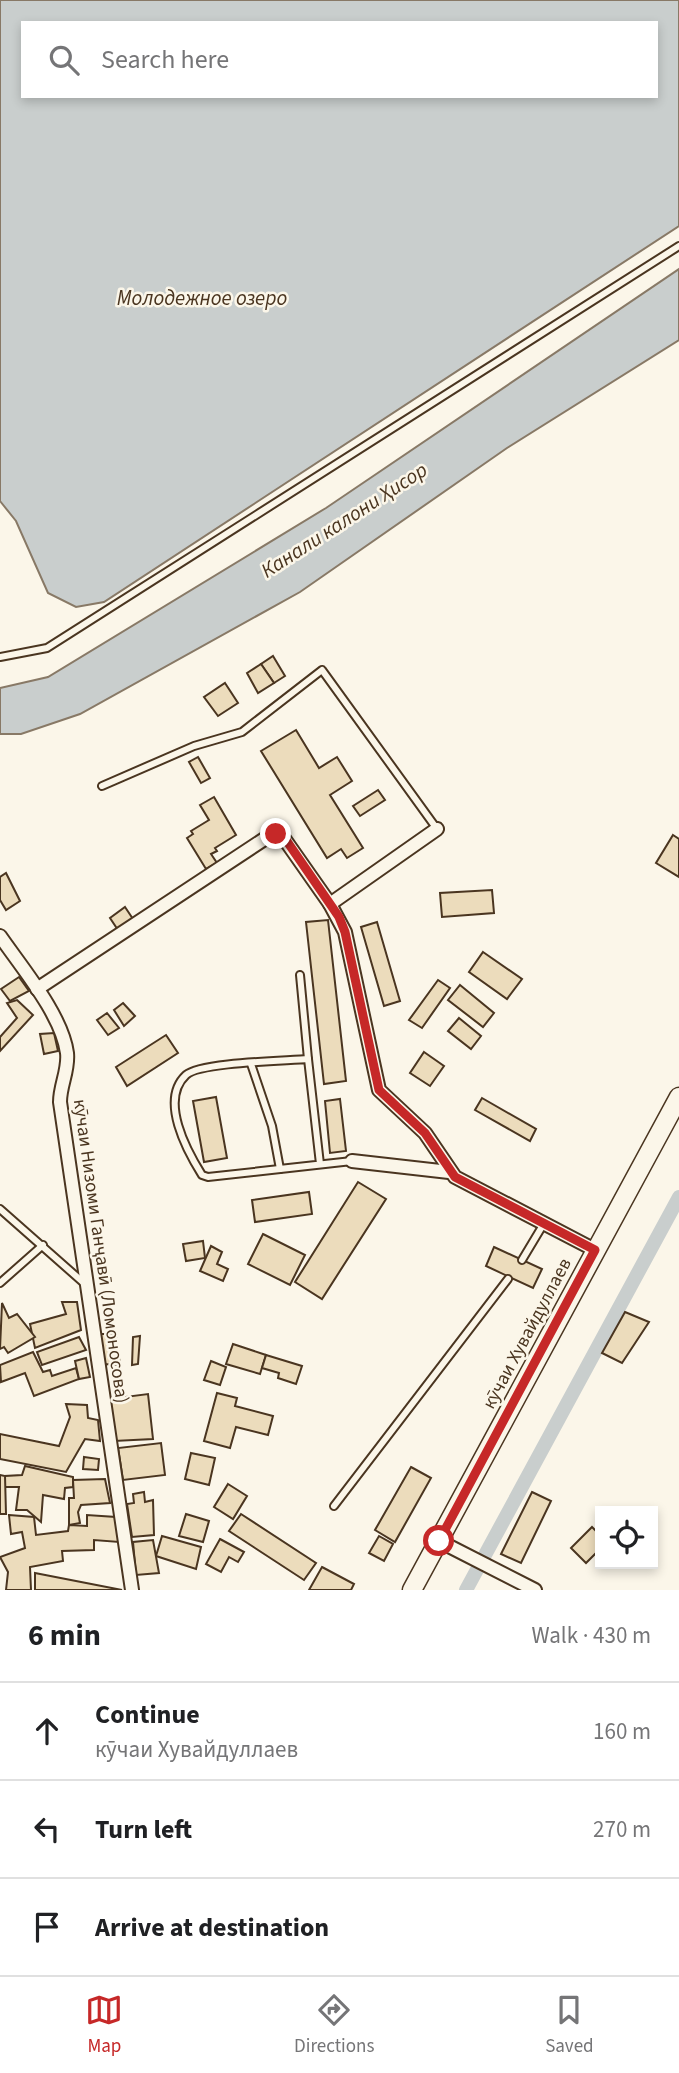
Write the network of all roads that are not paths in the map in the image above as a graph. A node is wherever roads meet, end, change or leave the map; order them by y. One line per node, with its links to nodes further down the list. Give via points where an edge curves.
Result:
1 (679, 246): 2 (lane, via 47,648)
2 (0, 657)
3 (102, 786): 4 (lane, via 187,749 242,732 322,670)
4 (437, 829): 5 (street)
5 (330, 904): 8 (street, via 284,837 268,835); 15 (street, via 345,932 379,1090 425,1133)
6 (0, 936): 8 (street, кӯчаи Низоми Ганҷавӣ (Ломоносова))
7 (300, 975): 9 (lane)
8 (37, 989): 23 (street, кӯчаи Низоми Ганҷавӣ (Ломоносова), via 67,1053 60,1102)
9 (309, 1059): 10 (lane); 13 (lane)
10 (251, 1063): 14 (lane, via 272,1126); 14 (lane, via 203,1066 187,1074 179,1084 175,1109 178,1131 202,1175)
11 (679, 1097): 19 (street, кӯчаи Хувайдуллаев)
12 (352, 1161): 13 (lane); 15 (street)
13 (320, 1164): 14 (lane)
14 (280, 1169)
15 (449, 1172): 17 (street)
16 (0, 1209): 18 (lane)
17 (543, 1225): 19 (street); 20 (lane)
18 (43, 1245): 22 (lane); 23 (lane)
19 (595, 1250): 25 (street, кӯчаи Хувайдуллаев)
20 (522, 1260)
21 (508, 1279): 24 (lane)
22 (0, 1283)
23 (86, 1284): 26 (street, кӯчаи Низоми Ганҷавӣ (Ломоносова))
24 (334, 1506)
25 (439, 1541): 27 (street, кӯчаи Хувайдуллаев); 28 (street)
26 (132, 1590)
27 (412, 1590)
28 (535, 1590)

